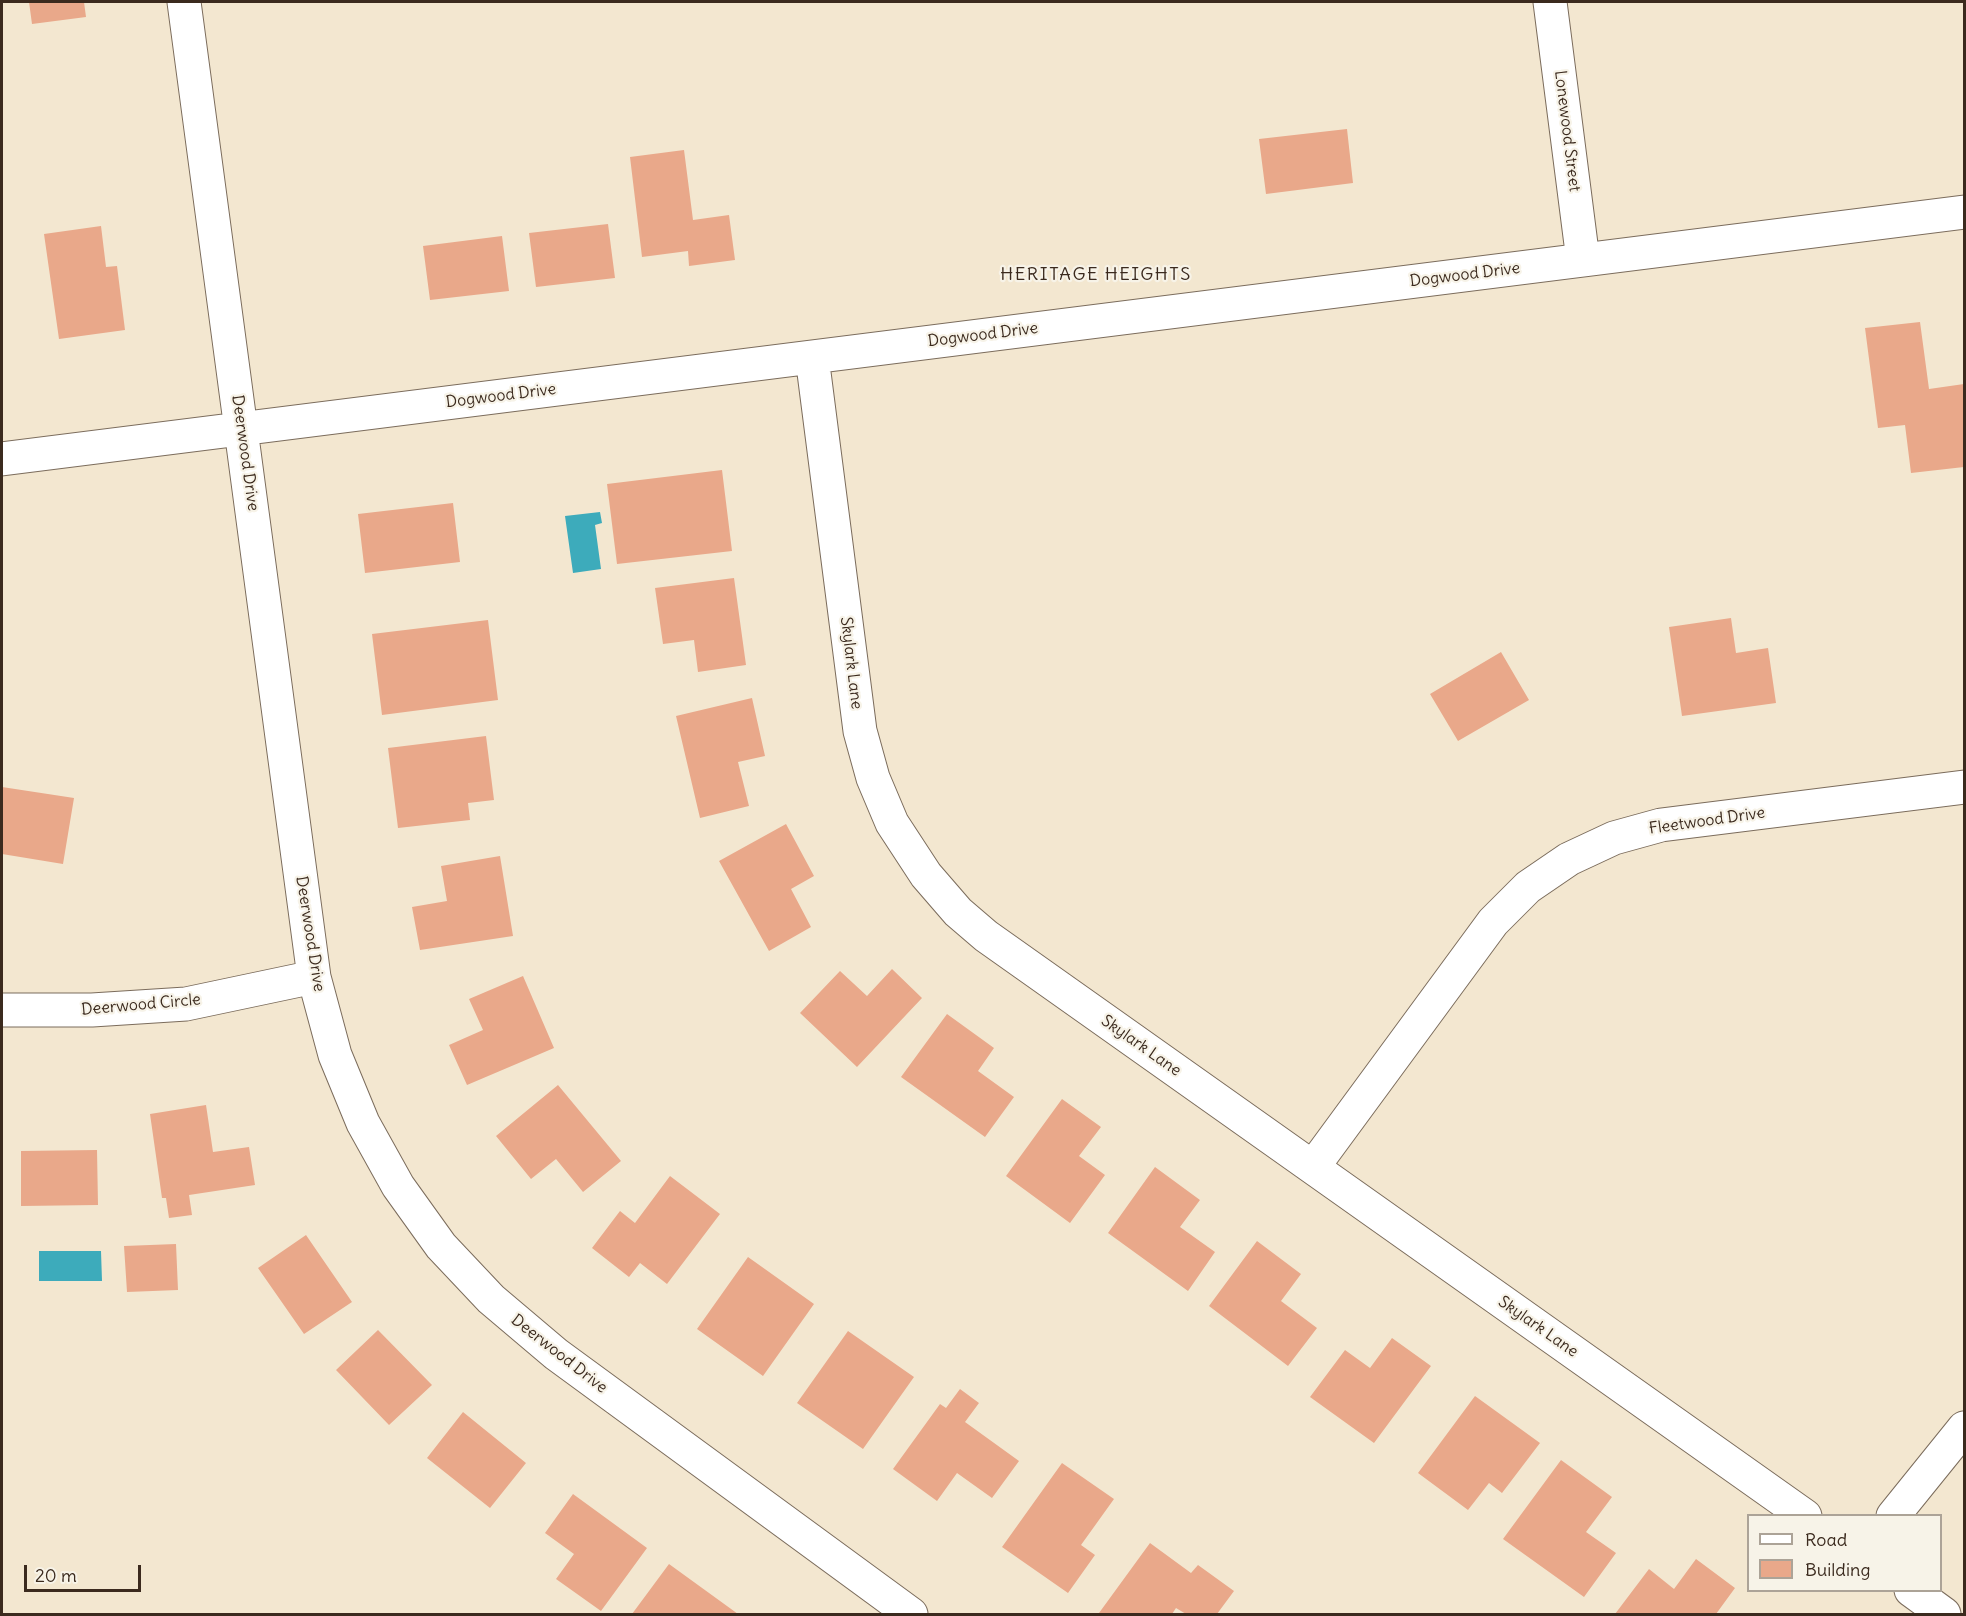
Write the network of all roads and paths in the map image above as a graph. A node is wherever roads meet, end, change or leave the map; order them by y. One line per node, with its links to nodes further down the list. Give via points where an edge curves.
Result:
1 (184, 2): 6 (street, Deerwood Drive)
2 (1550, 2): 4 (street, Lonewood Street)
3 (1965, 212): 4 (street, Dogwood Drive)
4 (1583, 260): 5 (street, Dogwood Drive)
5 (812, 357): 6 (street, Dogwood Drive); 11 (street, Skylark Lane, via 860,731 873,778 892,823 926,875 958,912 986,936)
6 (242, 428): 7 (street, Dogwood Drive); 9 (street, Deerwood Drive)
7 (2, 459)
8 (1965, 787): 11 (street, Fleetwood Drive, via 1661,825 1614,838 1569,859 1528,887 1493,922)
9 (314, 977): 10 (street, Deerwood Circle, via 186,1004); 16 (street, Deerwood Drive, via 335,1055 363,1123 398,1186 435,1237 491,1299 556,1354)
10 (2, 1010)
11 (1313, 1167): 13 (street, Skylark Lane)
12 (1965, 1428): 14 (street)
13 (1804, 1514)
14 (1894, 1514)
15 (1914, 1592): 17 (street)
16 (910, 1614)
17 (1944, 1614)

